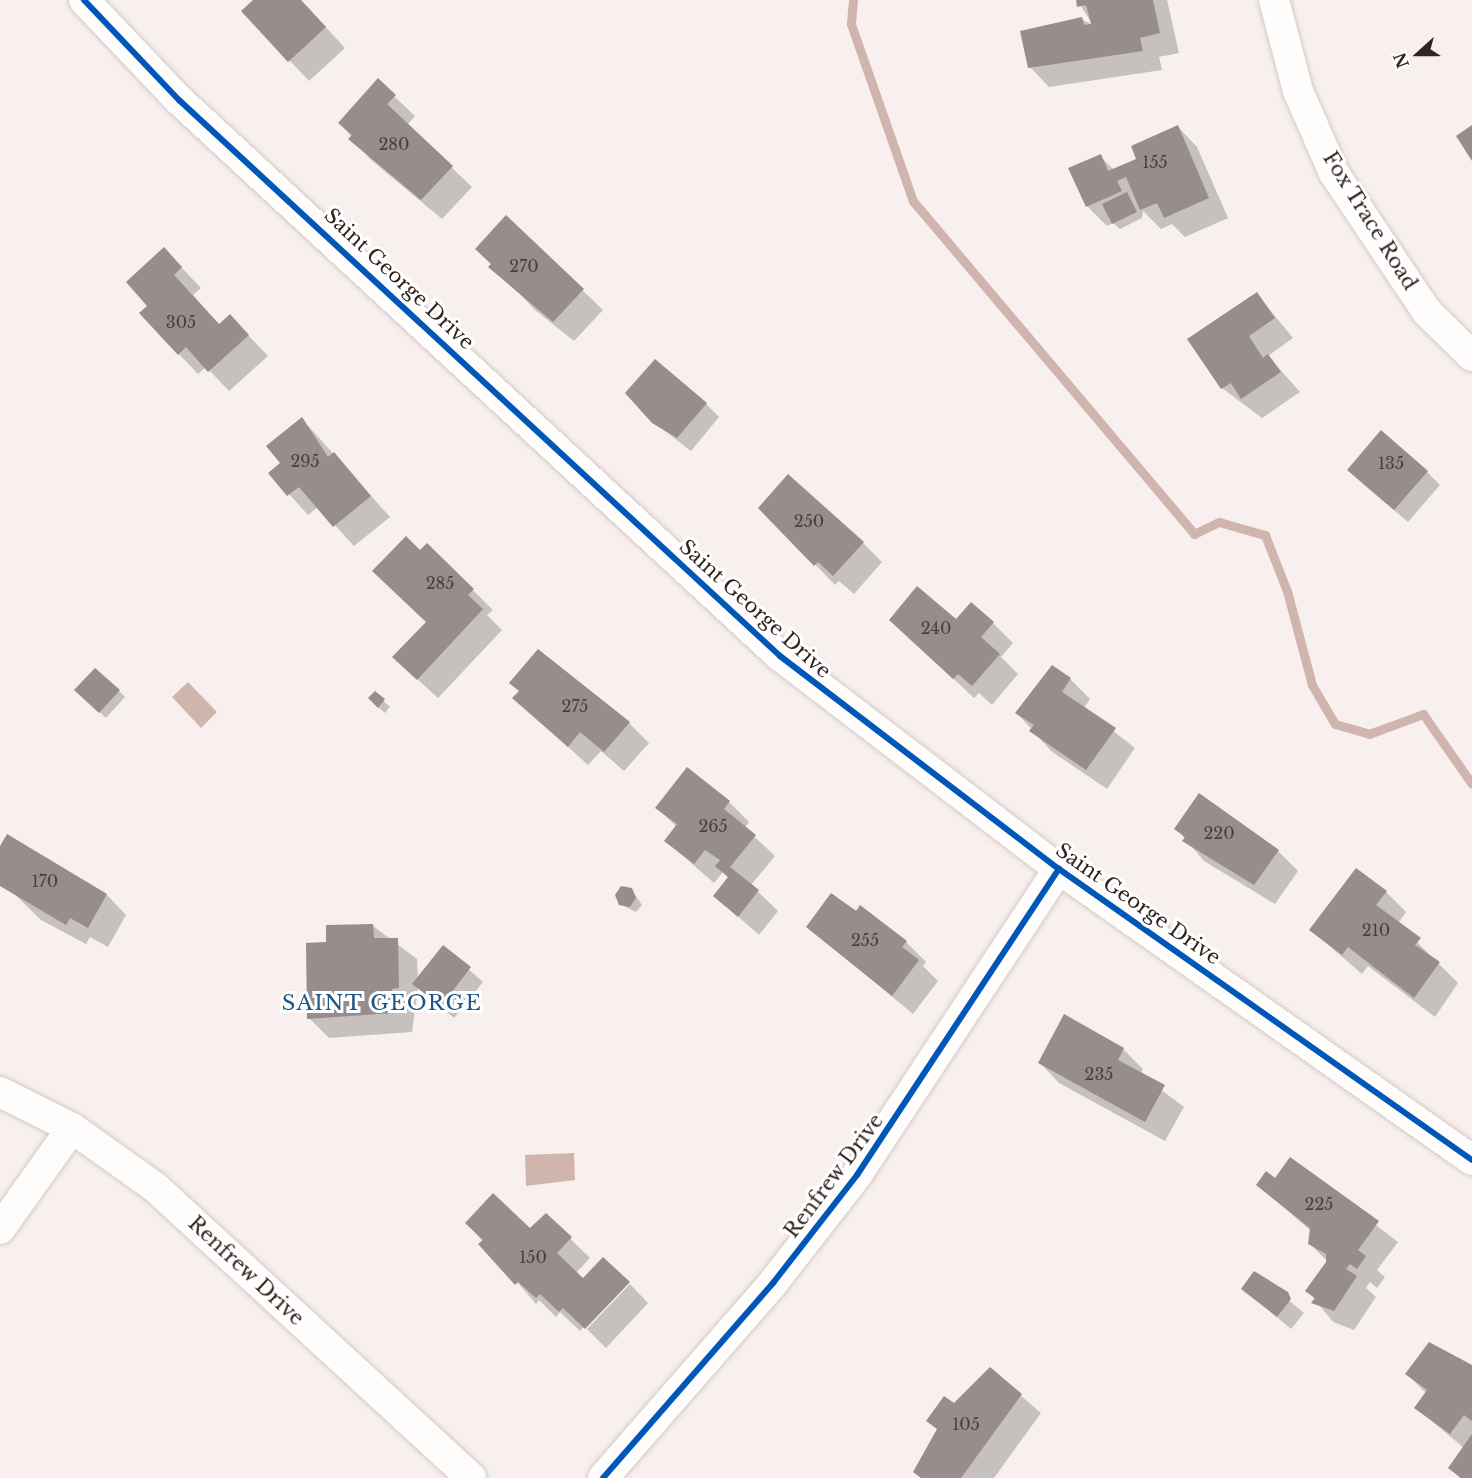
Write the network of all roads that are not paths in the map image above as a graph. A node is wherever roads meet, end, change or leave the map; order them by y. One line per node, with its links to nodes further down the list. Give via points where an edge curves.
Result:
1 (84, 0): 4 (street, Saint George Drive, via 179,100 780,656)
2 (1275, 0): 3 (street, Fox Trace Road, via 1298,92 1334,173 1427,312)
3 (1472, 356)
4 (1059, 869): 7 (street, Saint George Drive); 10 (street, Renfrew Drive, via 857,1175 773,1283)
5 (0, 1092): 6 (street, Renfrew Drive)
6 (72, 1128): 8 (street); 9 (street, Renfrew Drive, via 156,1188)
7 (1472, 1160)
8 (0, 1229)
9 (471, 1478)
10 (603, 1478)

